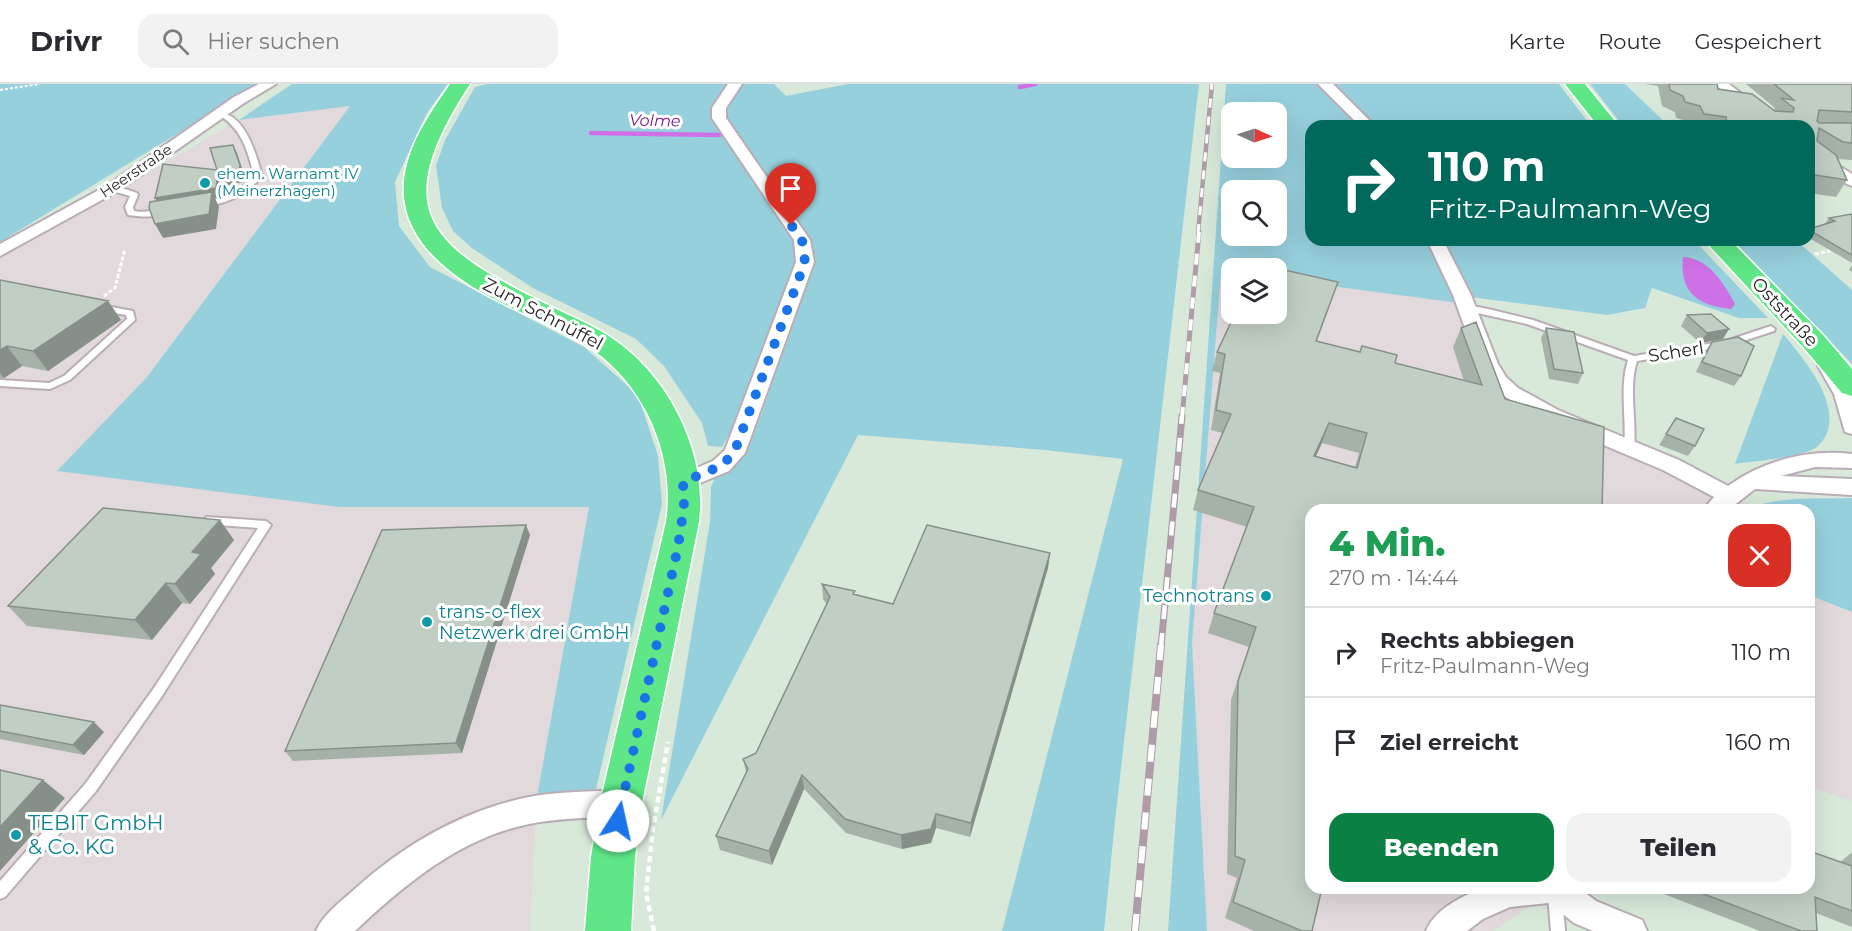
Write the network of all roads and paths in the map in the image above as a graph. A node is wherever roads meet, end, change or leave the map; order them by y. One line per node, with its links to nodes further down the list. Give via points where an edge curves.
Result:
1 (40, 84): 8 (path)
2 (269, 84): 9 (street, Heerstraße)
3 (460, 84): 35 (main road, Zum Schnüffel, via 425,141 414,169 416,215 447,257 476,278 594,338 628,366 646,386 662,414 675,442)
4 (735, 84): 35 (street, via 719,108 719,118 802,240 805,262 734,453 721,466)
5 (1325, 84): 10 (street)
6 (1575, 84): 11 (main road)
7 (1721, 84): 12 (street)
8 (0, 90)
9 (221, 114): 15 (street, Heerstraße); 16 (lane, via 241,128 258,176 236,198)
10 (1362, 120)
11 (1604, 120)
12 (1768, 120)
13 (1815, 155): 14 (street)
14 (1852, 182)
15 (113, 188): 17 (lane, via 134,195 130,213); 22 (street, Heerstraße)
16 (192, 207)
17 (170, 211)
18 (1438, 246): 24 (street)
19 (1722, 246): 27 (main road, Oststraße)
20 (1843, 248): 23 (path)
21 (125, 249): 25 (path, via 115,288)
22 (0, 251)
23 (1815, 254)
24 (1465, 302): 28 (lane); 33 (street, via 1498,381 1551,415)
25 (91, 306): 29 (lane, via 130,313 131,320 67,378 50,386)
26 (1771, 329): 28 (lane, Scherl, via 1728,343)
27 (1814, 342): 30 (main road, Oststraße); 31 (street, via 1844,394)
28 (1633, 359): 33 (lane, Scherl, via 1628,377)
29 (0, 383)
30 (1852, 387)
31 (1852, 427)
32 (1852, 439): 34 (street)
33 (1629, 447): 37 (street)
34 (1845, 460): 37 (street, via 1803,461)
35 (683, 482): 39 (main road, Zum Schnüffel, via 684,506)
36 (1852, 487): 37 (street, via 1810,484)
37 (1729, 496)
38 (199, 520): 40 (lane, via 266,525 91,787)
39 (639, 802): 44 (street, via 530,810 471,827 377,890); 45 (main road, Zum Schnüffel, via 613,857); 46 (path, via 646,893)
40 (0, 891)
41 (1504, 894): 47 (street, via 1472,908)
42 (1555, 894): 48 (lane)
43 (1562, 894): 49 (street, via 1585,912)
44 (332, 931)
45 (608, 931)
46 (654, 931)
47 (1442, 931)
48 (1558, 931)
49 (1631, 931)

